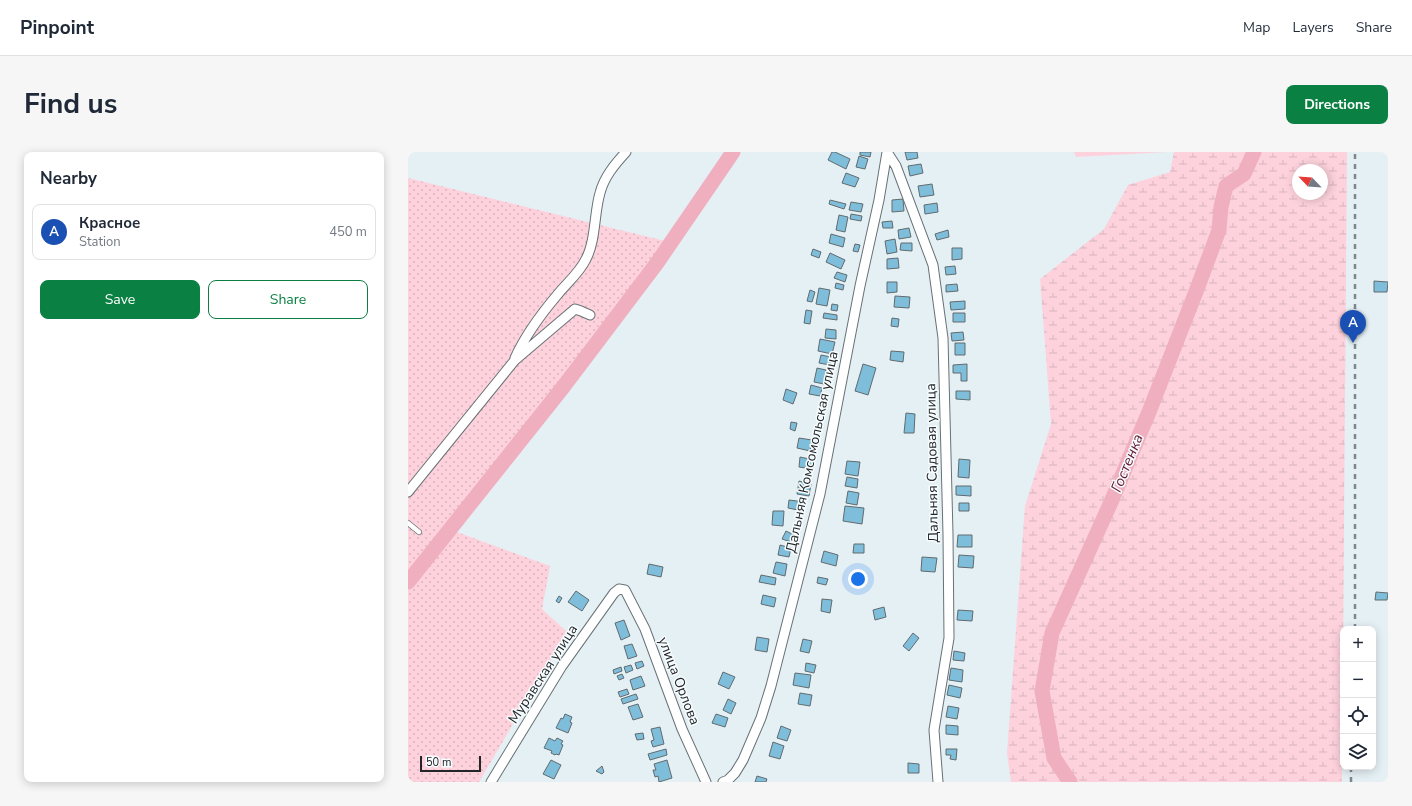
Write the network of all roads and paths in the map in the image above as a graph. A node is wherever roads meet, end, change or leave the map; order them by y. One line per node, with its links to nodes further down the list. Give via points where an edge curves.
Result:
1 (626, 152): 4 (street, via 611,169 600,191 592,243 587,258 544,311)
2 (887, 152): 11 (street, Дальняя Комсомольская улица, via 820,494 772,686 762,718 743,760 735,773); 12 (street, Дальняя Садовая улица, via 896,166 933,265 943,338 948,638 934,730)
3 (590, 316): 4 (street, via 575,309)
4 (514, 360): 5 (street)
5 (408, 492)
6 (408, 523): 7 (lane)
7 (419, 532)
8 (625, 590): 9 (street, Муравская улица, via 619,589 614,593 562,666); 10 (street, улица Орлова, via 645,629 682,729)
9 (491, 782)
10 (706, 782)
11 (723, 782)
12 (938, 782)

